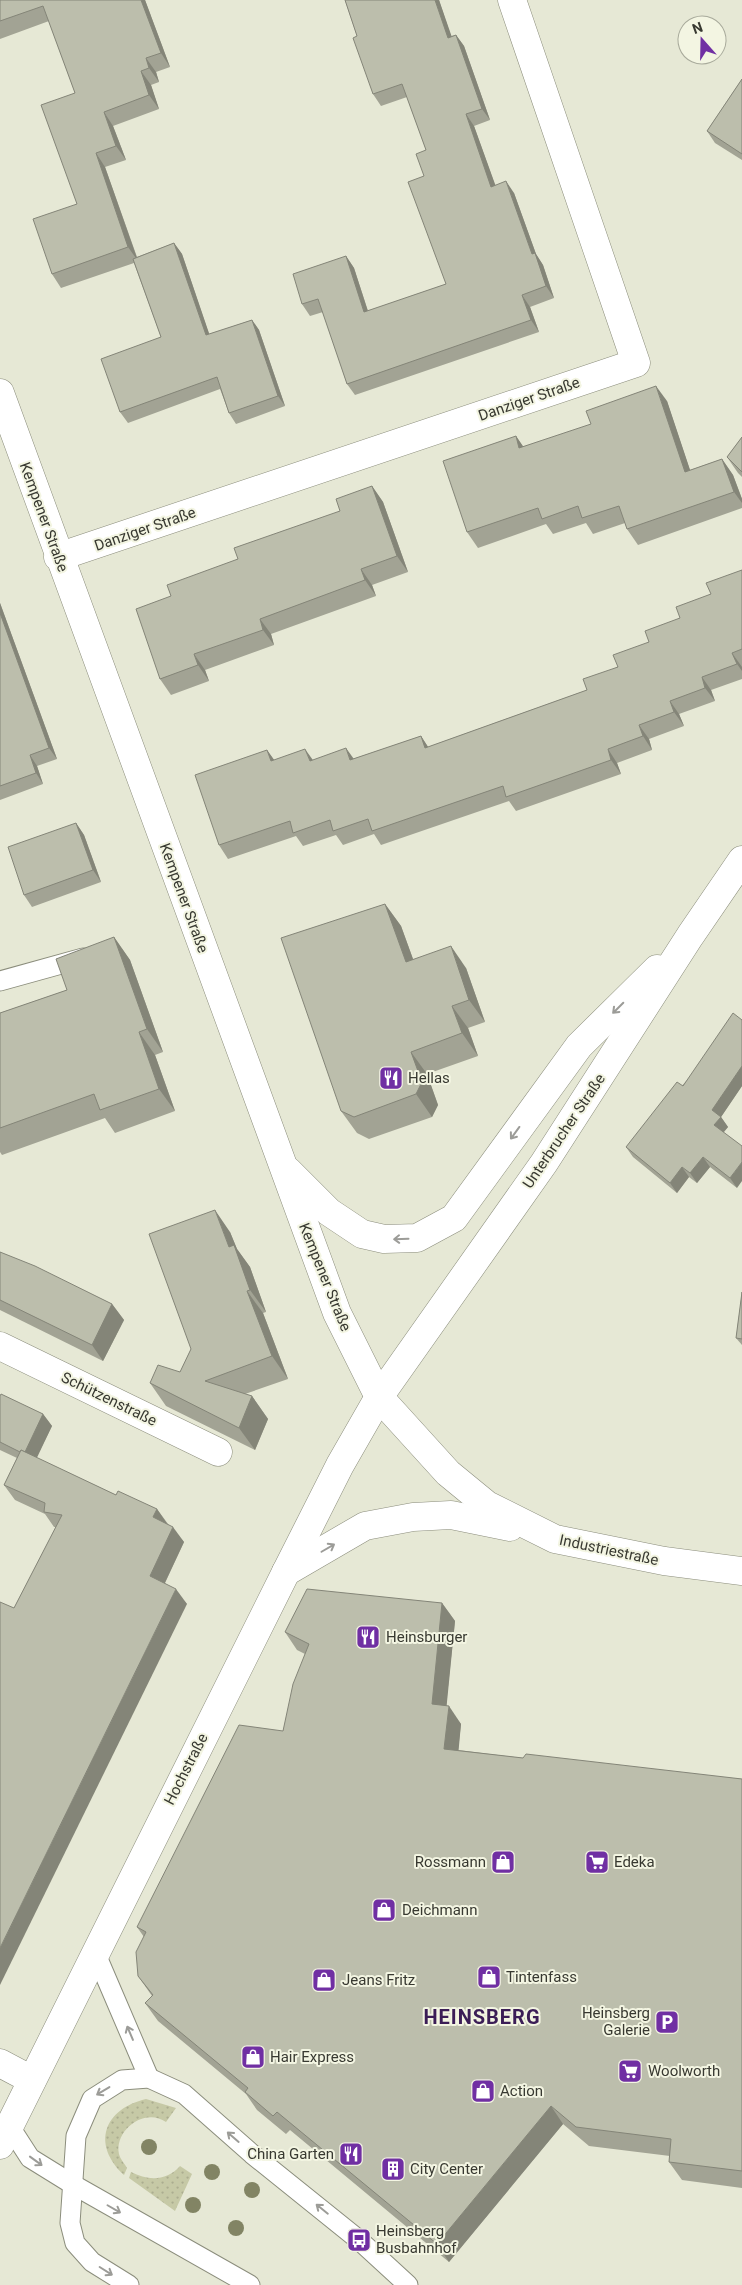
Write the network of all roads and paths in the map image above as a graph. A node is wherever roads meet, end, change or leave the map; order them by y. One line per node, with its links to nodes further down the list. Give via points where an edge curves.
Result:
1 (512, 0): 3 (street, Danziger Straße, via 636,363)
2 (0, 393): 3 (street, Kempener Straße)
3 (58, 557): 8 (street, Kempener Straße)
4 (742, 860): 5 (street, Unterbrucher Straße)
5 (690, 936): 8 (street, one-way to 8, via 579,1046 454,1218 417,1238 384,1239 362,1234 329,1212); 10 (street, Unterbrucher Straße, via 544,1162)
6 (102, 953): 7 (lane)
7 (0, 981)
8 (282, 1165): 10 (street, Kempener Straße, via 337,1313)
9 (0, 1346): 11 (street, Schützenstraße)
10 (379, 1397): 12 (street, Industriestraße, via 448,1474 488,1506); 14 (street, Hochstraße, via 340,1465)
11 (218, 1452)
12 (555, 1539): 13 (street, Industriestraße, via 664,1561); 14 (street, one-way to 12, via 365,1526 413,1516 452,1515)
13 (742, 1571)
14 (286, 1572): 15 (street, Hochstraße)
15 (95, 1952): 17 (lane, one-way to 15); 18 (street, Hochstraße)
16 (0, 2063): 18 (street)
17 (149, 2078): 20 (lane, one-way to 20, via 122,2080 92,2098 76,2136); 23 (lane, one-way to 17, via 360,2240 252,2154 184,2094)
18 (32, 2080): 19 (street, Hochstraße)
19 (5, 2136): 20 (lane, one-way to 20, via 30,2158)
20 (72, 2184): 21 (lane, one-way to 21, via 70,2223 75,2243 92,2262); 22 (lane, one-way to 22)
21 (129, 2285)
22 (250, 2285)
23 (408, 2285)

